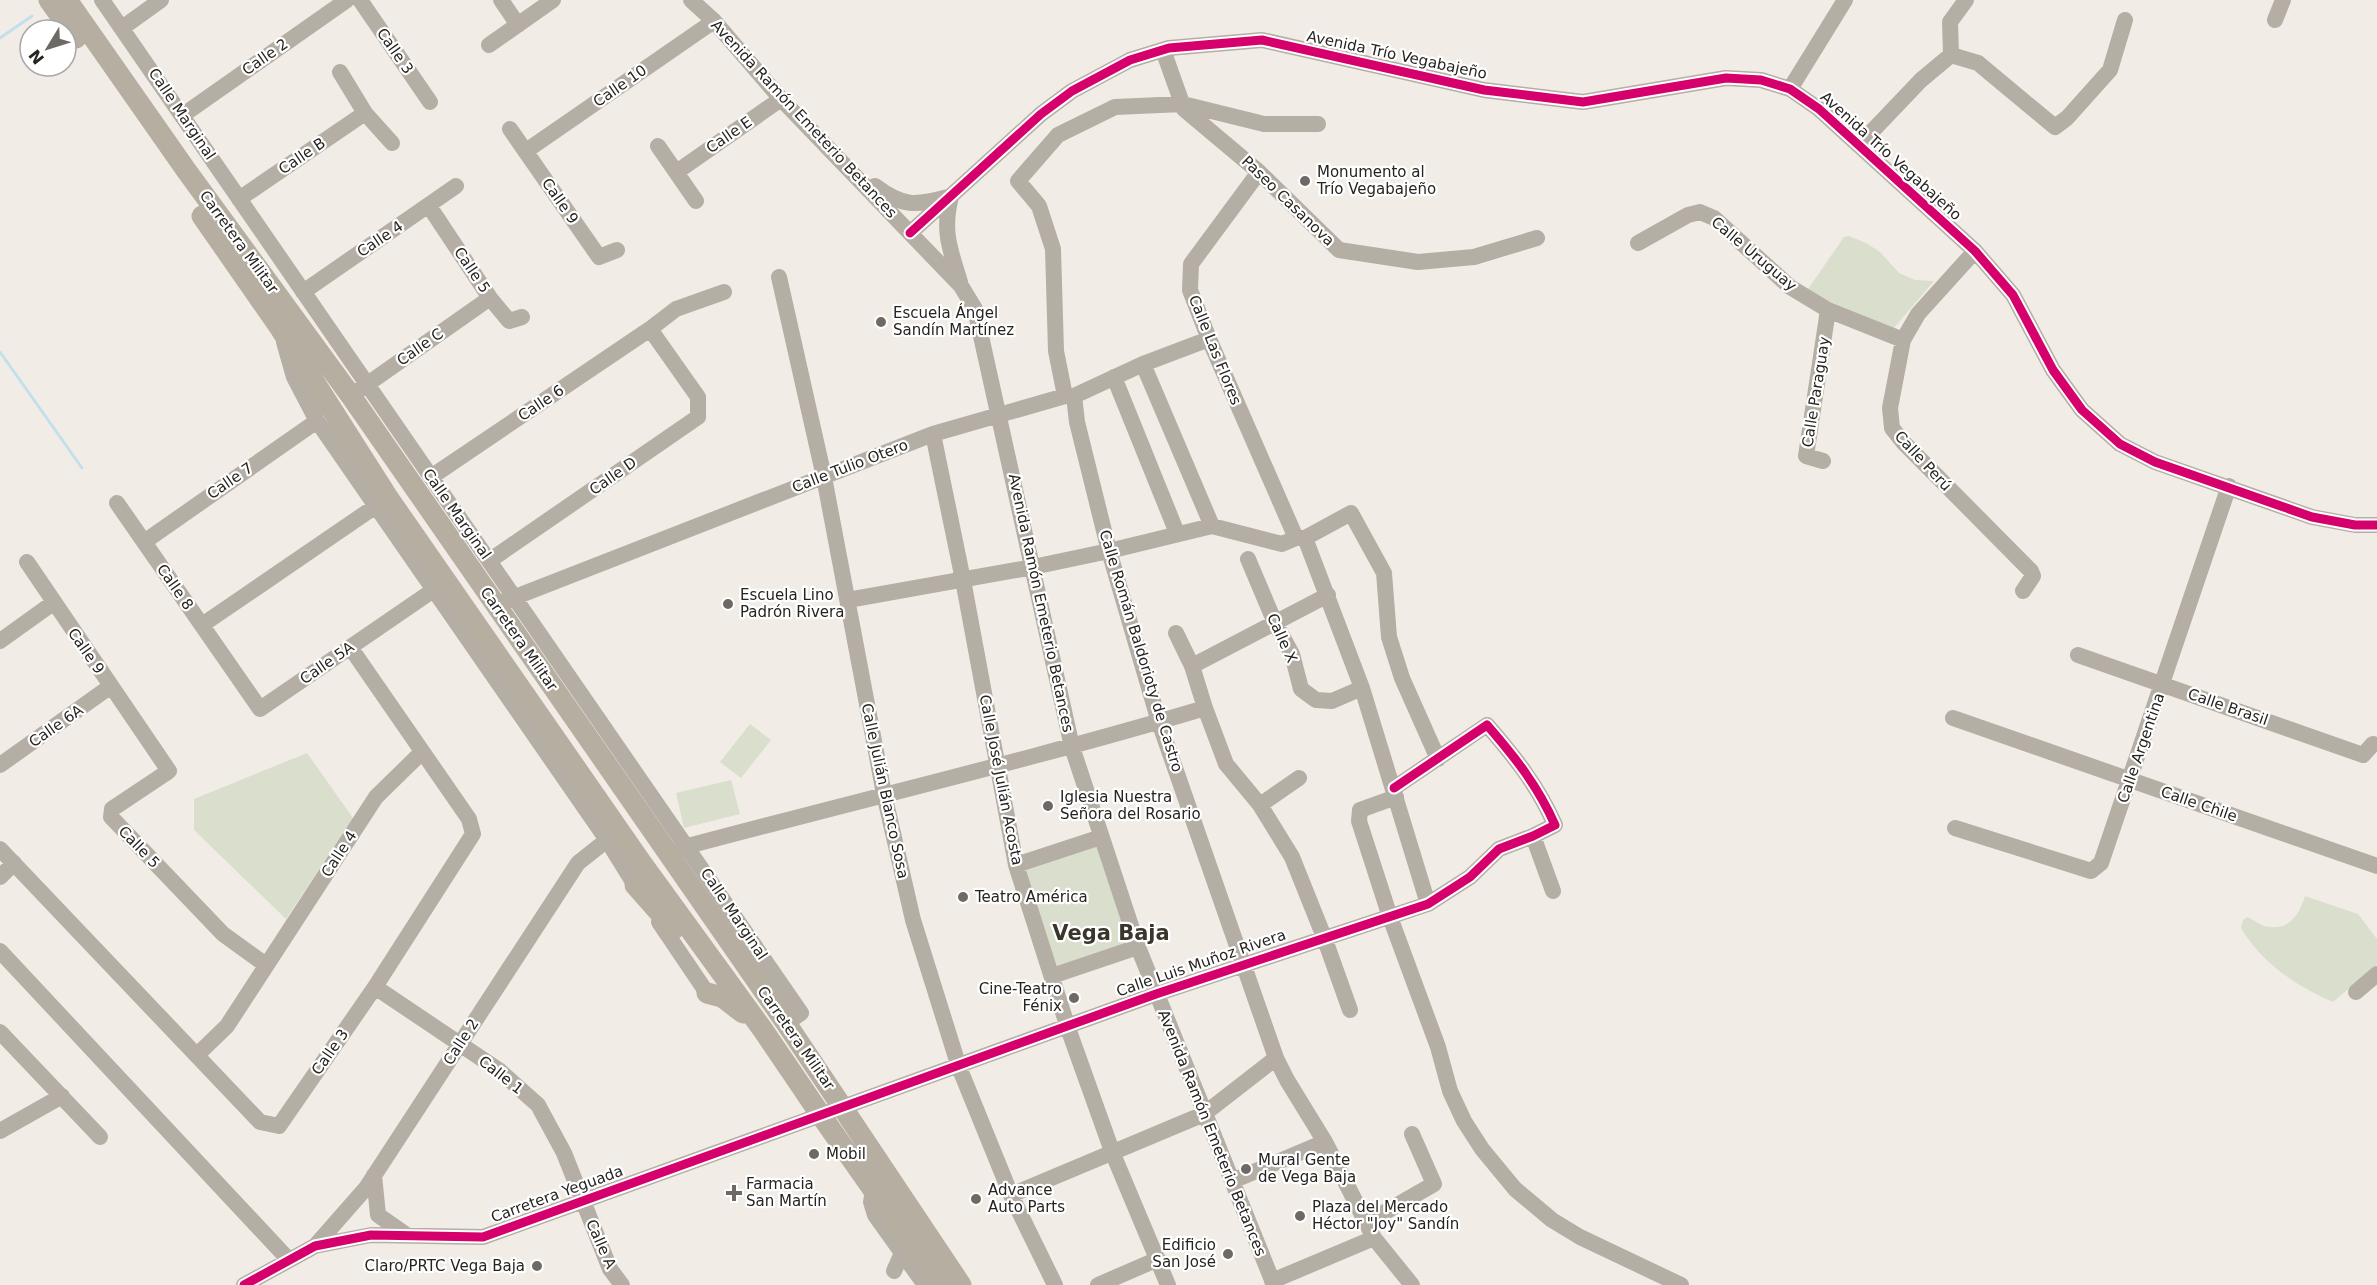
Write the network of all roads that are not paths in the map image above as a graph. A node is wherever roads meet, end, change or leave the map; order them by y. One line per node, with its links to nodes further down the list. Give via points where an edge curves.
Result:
1 (49, 0): 54 (main road, Carretera Militar)
2 (67, 0): 60 (main road, Carretera Militar, via 186,170)
3 (102, 0): 17 (street, Calle Marginal)
4 (162, 0): 17 (street)
5 (346, 0): 27 (street, Calle 2)
6 (360, 0): 24 (street, Calle 3)
7 (501, 0): 16 (street)
8 (553, 0): 16 (street)
9 (691, 0): 15 (street, Avenida Ramón Emeterio Betances)
10 (1845, 0): 22 (street)
11 (1966, 0): 20 (street, via 1950,22)
12 (2283, 0): 14 (street)
13 (2125, 20): 20 (street, via 2110,70 2055,127 1978,63)
14 (2275, 20)
15 (714, 21): 23 (street, Avenida Ramón Emeterio Betances); 33 (street, Calle 10)
16 (518, 25): 18 (street)
17 (123, 28): 27 (street, Calle Marginal)
18 (489, 45)
19 (1163, 50): 22 (street, Avenida Trío Vegabajeño, via 1262,40 1484,90 1582,102 1726,78 1761,80); 25 (street, Paseo Casanova); 38 (street, Avenida Trío Vegabajeño, via 1130,60 1072,91 1041,114)
20 (1951, 55): 31 (street, via 1921,80)
21 (340, 72): 26 (street)
22 (1790, 90): 31 (street, Avenida Trío Vegabajeño, via 1819,109)
23 (781, 99): 34 (street, Avenida Ramón Emeterio Betances); 35 (street, Calle E)
24 (430, 102)
25 (1183, 104): 28 (street, via 1264,123); 36 (street, Paseo Casanova, via 1184,109); 61 (street, Calle Román Baldorioty de Castro, via 1115,107 1058,135 1018,181 1039,206 1053,249 1056,351)
26 (365, 113): 30 (street); 39 (street, Calle B)
27 (183, 115): 39 (street, Calle Marginal)
28 (1318, 124)
29 (510, 129): 33 (street, Calle 9)
30 (392, 143)
31 (1859, 145): 46 (street, Avenida Trío Vegabajeño)
32 (658, 146): 35 (street)
33 (526, 151): 45 (street, Calle 9, via 599,257)
34 (841, 161): 38 (street, via 891,198 910,205); 42 (street, Avenida Ramón Emeterio Betances)
35 (678, 171): 40 (street)
36 (1259, 172): 43 (street, Paseo Casanova, via 1339,250 1418,262 1474,257); 56 (street, Calle Las Flores, via 1191,264 1190,290)
37 (456, 186): 41 (street, Calle 4)
38 (952, 196): 42 (street, Avenida Trío Vegabajeño); 48 (street, via 946,229)
39 (239, 199): 49 (street, Calle Marginal)
40 (696, 201)
41 (429, 206): 49 (street, Calle 4); 51 (street, Calle 5)
42 (910, 233): 48 (street, Avenida Ramón Emeterio Betances)
43 (1537, 238)
44 (1638, 243): 52 (street, Calle Uruguay, via 1700,212 1714,218 1790,286)
45 (616, 250)
46 (1975, 251): 57 (street, Calle Perú, via 1918,314); 68 (street, Avenida Trío Vegabajeño, via 2013,295 2053,370 2082,410 2120,444 2155,462)
47 (779, 277): 67 (street, Calle Julián Blanco Sosa)
48 (962, 286): 62 (street, Avenida Ramón Emeterio Betances, via 975,309)
49 (303, 292): 60 (street, Calle Marginal)
50 (724, 292): 55 (street, Calle 6, via 676,309)
51 (490, 298): 53 (street, Calle 5, via 509,321); 60 (street, Calle C)
52 (1828, 310): 57 (street, Calle Uruguay); 65 (street, Calle Paraguay, via 1806,456)
53 (522, 317)
54 (280, 328): 63 (street, via 294,377); 69 (main road, Carretera Militar)
55 (650, 329): 66 (street, Calle 6); 78 (street, Calle D, via 698,396 698,417)
56 (1209, 339): 58 (street, Calle Tulio Otero); 74 (street, Calle Las Flores)
57 (1903, 340): 83 (street, Calle Perú, via 1890,408 1892,428 2031,571 2033,576)
58 (1143, 364): 59 (street, Calle Tulio Otero); 72 (street)
59 (1114, 377): 61 (street, Calle Tulio Otero); 73 (street)
60 (359, 390): 66 (street, Calle Marginal); 86 (main road, Carretera Militar)
61 (1070, 396): 62 (street, Calle Tulio Otero); 76 (street, Calle Román Baldorioty de Castro)
62 (999, 417): 64 (street, Calle Tulio Otero); 80 (street, Avenida Ramón Emeterio Betances)
63 (317, 421): 69 (street); 75 (street, Calle 7)
64 (933, 434): 67 (street, Calle Tulio Otero); 81 (street, Calle José Julián Acosta)
65 (1823, 461)
66 (431, 477): 78 (street, Calle Marginal)
67 (824, 477): 85 (street, Calle Julián Blanco Sosa); 86 (street, Calle Tulio Otero)
68 (2229, 486): 71 (street, Avenida Trío Vegabajeño, via 2313,517); 96 (street, Calle Argentina)
69 (381, 501): 82 (street); 86 (main road, via 410,509 473,598); 89 (street); 106 (main road, Carretera Militar)
70 (117, 503): 75 (street, Calle 8)
71 (2377, 525)
72 (1212, 526): 73 (street); 74 (street, via 1282,544)
73 (1177, 533): 76 (street)
74 (1300, 538): 84 (street, Calle Las Flores); 107 (street, via 1351,513 1384,573 1389,637 1402,678)
75 (144, 542): 89 (street, Calle 8)
76 (1109, 551): 80 (street); 101 (street, Calle Román Baldorioty de Castro)
77 (1248, 559): 88 (street, Calle X)
78 (489, 561): 86 (street, Calle Marginal)
79 (27, 562): 87 (street, Calle 9)
80 (1033, 567): 81 (street); 104 (street, Avenida Ramón Emeterio Betances)
81 (963, 580): 85 (street); 109 (street, Calle José Julián Acosta)
82 (435, 589): 92 (street, Calle 5A); 118 (street)
83 (2023, 591)
84 (1328, 595): 88 (street); 98 (street, Calle Las Flores)
85 (848, 600): 113 (street, Calle Julián Blanco Sosa)
86 (505, 602): 106 (main road, via 493,615 495,633 569,738); 120 (main road, Carretera Militar)
87 (53, 603): 91 (street); 97 (street, Calle 9)
88 (1275, 623): 94 (street); 98 (street, Calle X, via 1292,654 1301,689 1316,700 1332,701)
89 (201, 625): 95 (street, Calle 8)
90 (1176, 633): 94 (street)
91 (0, 641)
92 (350, 647): 95 (street, Calle 5A, via 261,709); 105 (street, Calle 3)
93 (2078, 655): 96 (street, Calle Brasil)
94 (1192, 666): 99 (street)
95 (233, 670)
96 (2163, 685): 103 (street, Calle Brasil, via 2363,755); 111 (street, Calle Argentina)
97 (111, 686): 102 (street, Calle 9); 108 (street, Calle 6A)
98 (1362, 688): 112 (street, Calle Las Flores)
99 (1205, 708): 101 (street); 114 (street, via 1226,764)
100 (1953, 718): 111 (street, Calle Chile)
101 (1159, 722): 104 (street); 134 (street, Calle Román Baldorioty de Castro)
102 (137, 724): 133 (street, Calle 5, via 168,771 112,808 111,817 223,934)
103 (2373, 744)
104 (1072, 747): 109 (street); 117 (street, Avenida Ramón Emeterio Betances)
105 (422, 752): 133 (street, Calle 4, via 376,797); 137 (street, Calle 3, via 470,819 473,834)
106 (570, 757): 132 (main road, Carretera Militar)
107 (1438, 759): 112 (street); 116 (street, Calle Luis Muñoz Rivera, via 1487,724 1536,786 1555,825)
108 (0, 765)
109 (999, 767): 113 (street); 122 (street, Calle José Julián Acosta)
110 (1299, 778): 114 (street)
111 (2131, 778): 115 (street, Calle Argentina, via 2101,863 2091,871); 123 (street, Calle Chile)
112 (1395, 793): 127 (street, Calle Las Flores); 128 (street, via 1360,810 1359,820)
113 (884, 794): 120 (street); 148 (street, Calle Julián Blanco Sosa, via 913,920)
114 (1260, 805): 129 (street, via 1292,857)
115 (1955, 828)
116 (1533, 836): 126 (street); 127 (street, Calle Luis Muñoz Rivera, via 1499,849 1470,877)
117 (1101, 837): 122 (street); 130 (street, Avenida Ramón Emeterio Betances)
118 (607, 840): 125 (street); 145 (street, Calle 2, via 578,863)
119 (0, 849): 121 (street, Calle 3)
120 (679, 852): 150 (main road, Carretera Militar)
121 (14, 863): 124 (street); 146 (street, Calle 3)
122 (1016, 865): 135 (street, Calle José Julián Acosta)
123 (2377, 866)
124 (0, 877)
125 (635, 885): 132 (main road, via 699,957); 139 (street)
126 (1553, 891)
127 (1428, 904): 128 (street, Calle Luis Muñoz Rivera)
128 (1390, 917): 129 (street, Calle Luis Muñoz Rivera); 180 (street, via 1450,1091 1488,1157 1515,1189 1552,1220)
129 (1324, 937): 134 (street, Calle Luis Muñoz Rivera); 141 (street)
130 (1138, 947): 135 (street); 140 (street, Avenida Ramón Emeterio Betances)
131 (0, 951): 168 (street)
132 (714, 962): 143 (main road, Carretera Militar)
133 (266, 965): 146 (street, Calle 4, via 226,1026)
134 (1244, 965): 140 (street, Calle Luis Muñoz Rivera); 147 (street, Calle Román Baldorioty de Castro)
135 (1052, 976): 142 (street, Calle José Julián Acosta)
136 (2376, 976): 138 (street)
137 (375, 987): 145 (street, Calle 1); 146 (street, Calle 3, via 279,1126 260,1122)
138 (2356, 992)
139 (707, 993): 143 (main road, via 722,997)
140 (1156, 994): 142 (street, Calle Luis Muñoz Rivera); 152 (street, Avenida Ramón Emeterio Betances)
141 (1350, 1010)
142 (1067, 1026): 148 (street, Calle Luis Muñoz Rivera); 157 (street, Calle José Julián Acosta)
143 (764, 1030): 151 (main road, Carretera Militar)
144 (0, 1032): 149 (street)
145 (460, 1044): 158 (street, Calle 2); 162 (street, Calle 1, via 500,1071 538,1105 564,1153)
146 (197, 1055)
147 (1276, 1058): 152 (street); 156 (street, Calle Román Baldorioty de Castro)
148 (959, 1067): 150 (street, Calle Luis Muñoz Rivera); 161 (street, Calle Julián Blanco Sosa)
149 (62, 1096): 153 (street); 155 (street)
150 (843, 1107): 151 (street, Carretera Yeguada); 175 (main road, Carretera Militar)
151 (820, 1114): 160 (main road, Carretera Militar); 162 (street, Carretera Yeguada)
152 (1204, 1114): 157 (street); 159 (street, Avenida Ramón Emeterio Betances)
153 (0, 1131)
154 (1412, 1134): 163 (street, via 1434,1184)
155 (100, 1137)
156 (1325, 1142): 159 (street); 163 (street, Calle Román Baldorioty de Castro)
157 (1113, 1154): 161 (street); 167 (street, Calle José Julián Acosta)
158 (374, 1175): 164 (street, via 378,1215); 165 (street, Calle 2)
159 (1232, 1181): 170 (street, Avenida Ramón Emeterio Betances)
160 (873, 1190): 166 (street, via 875,1215); 174 (main road, Carretera Militar)
161 (1011, 1195): 176 (street, Calle Julián Blanco Sosa)
162 (582, 1201): 164 (street, Carretera Yeguada, via 483,1237); 172 (street, Calle A, via 610,1269)
163 (1370, 1231): 170 (street); 179 (street, Calle Román Baldorioty de Castro)
164 (408, 1236): 165 (street, Carretera Yeguada, via 371,1235)
165 (315, 1246): 168 (street, Carretera Yeguada)
166 (902, 1253): 169 (street); 173 (street)
167 (1158, 1259): 177 (street); 178 (street, Calle José Julián Acosta)
168 (289, 1260): 171 (street, Carretera Yeguada)
169 (894, 1270)
170 (1273, 1283)
171 (244, 1285)
172 (622, 1285)
173 (925, 1285)
174 (940, 1285)
175 (961, 1285)
176 (1055, 1285)
177 (1098, 1285)
178 (1168, 1285)
179 (1412, 1285)
180 (1681, 1285)

